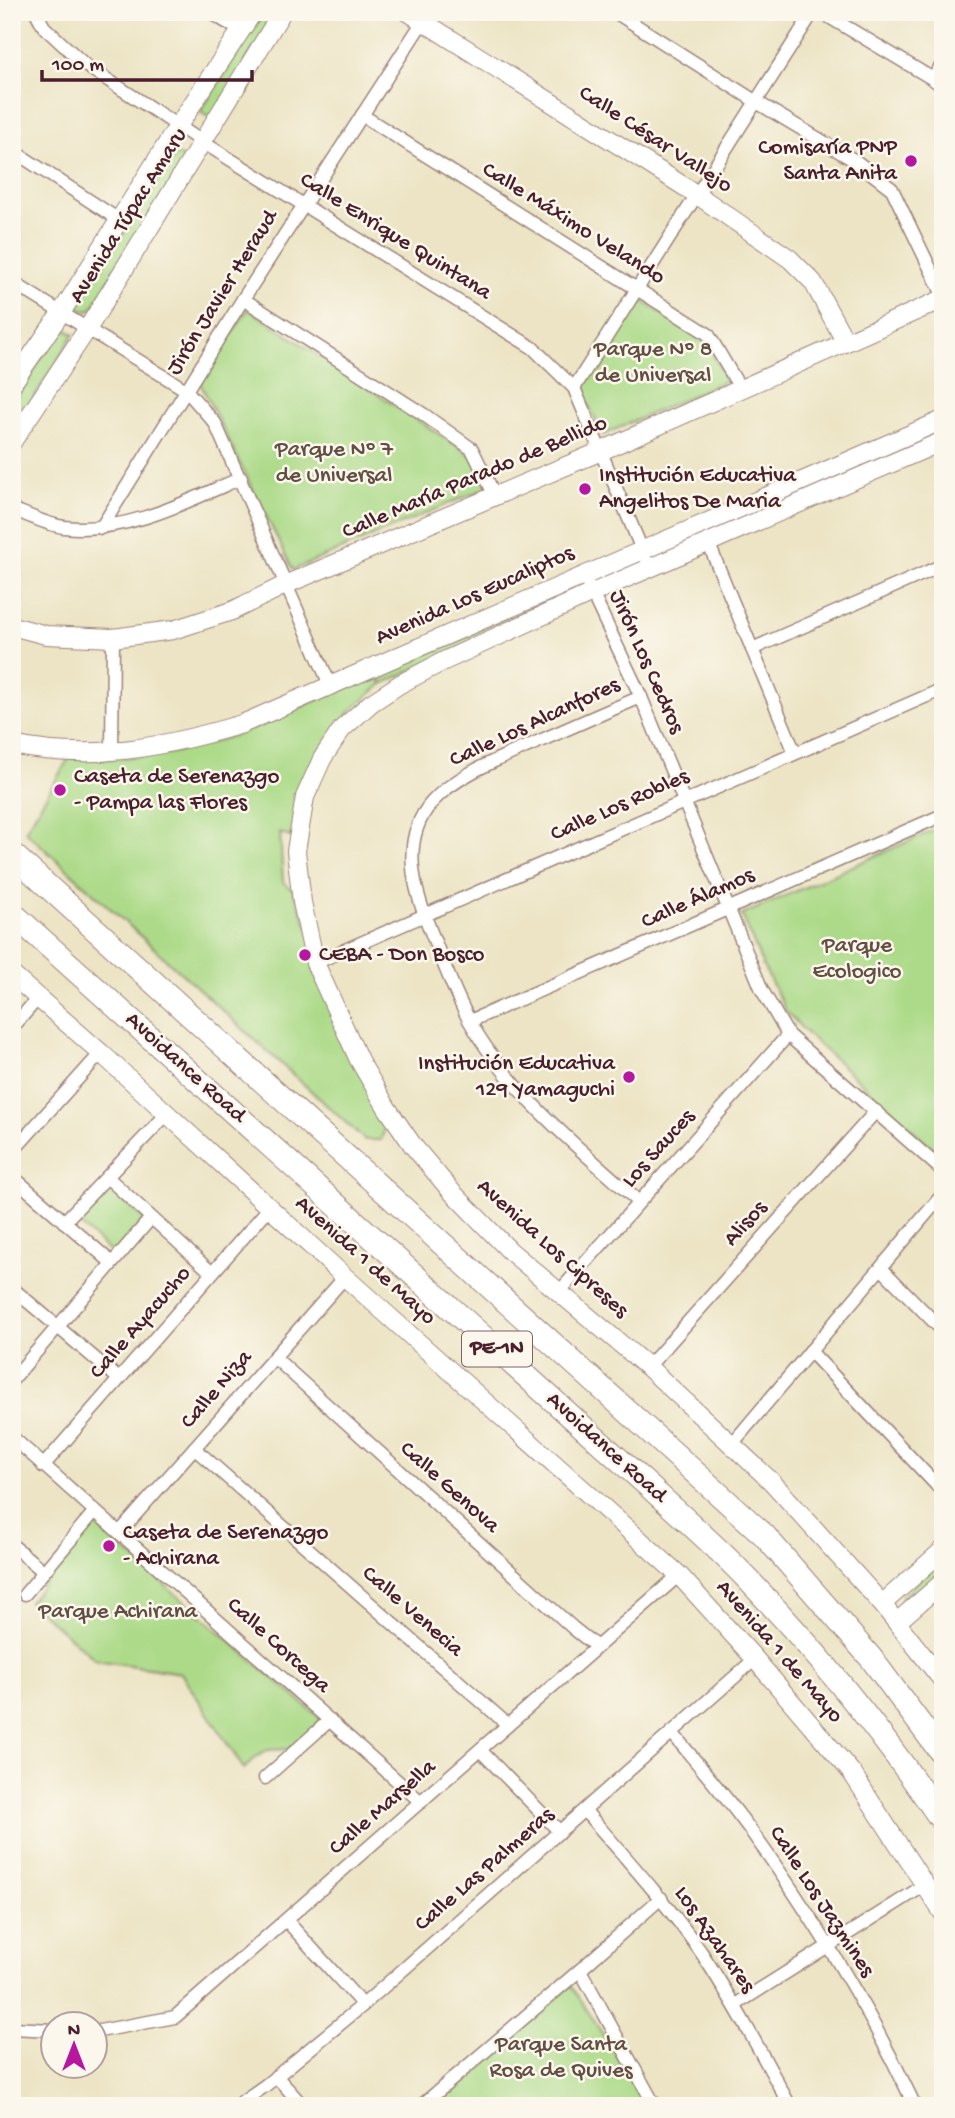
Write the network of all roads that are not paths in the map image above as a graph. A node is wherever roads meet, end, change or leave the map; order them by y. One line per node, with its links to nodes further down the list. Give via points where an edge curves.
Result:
1 (36, 12): 14 (street, Calle Enrique Quintana, via 44,27 85,65)
2 (209, 12): 9 (street)
3 (253, 12): 9 (street, Avenida Túpac Amaru)
4 (282, 12): 15 (street, Avenida Túpac Amaru)
5 (615, 12): 12 (street)
6 (813, 12): 12 (street)
7 (821, 12): 11 (street)
8 (420, 16): 13 (street, Jirón Javier Heraud); 17 (street, Calle César Vallejo)
9 (241, 31): 14 (street, Avenida Túpac Amaru)
10 (943, 63): 11 (street)
11 (938, 83)
12 (755, 101): 17 (street); 22 (street, via 857,162 892,189)
13 (362, 115): 18 (street, Jirón Javier Heraud); 21 (street, Calle Máximo Velando)
14 (178, 126): 15 (street, Calle Enrique Quintana); 19 (street, Avenida Túpac Amaru)
15 (204, 143): 18 (street, Calle Enrique Quintana); 25 (street, Avenida Túpac Amaru)
16 (12, 150): 19 (street)
17 (696, 194): 21 (street); 26 (street, Calle César Vallejo, via 790,259 813,282)
18 (303, 205): 23 (street, Jirón Javier Heraud); 28 (street, Calle Enrique Quintana, via 533,348)
19 (119, 220): 24 (street, Avenida Túpac Amaru)
20 (12, 282): 24 (street)
21 (638, 289): 28 (street); 29 (street, Calle Máximo Velando, via 708,334)
22 (943, 297): 26 (street, Calle María Parado de Bellido)
23 (243, 299): 30 (street, Jirón Javier Heraud); 36 (street, via 472,449)
24 (61, 313): 25 (street); 27 (street, Avenida Túpac Amaru)
25 (88, 328): 30 (street); 33 (street, Avenida Túpac Amaru)
26 (845, 341): 29 (street, Calle María Parado de Bellido)
27 (12, 384)
28 (574, 388): 34 (street, Calle Enrique Quintana)
29 (740, 388): 34 (street, Calle María Parado de Bellido)
30 (186, 390): 35 (street, via 215,423); 38 (street, Jirón Javier Heraud)
31 (943, 420): 40 (street, Avenida Los Eucaliptos)
32 (943, 441): 39 (street, Avenida Los Eucaliptos)
33 (12, 442)
34 (599, 452): 36 (street, Calle María Parado de Bellido); 40 (street, Calle Enrique Quintana)
35 (241, 478): 38 (street, via 173,508); 44 (street)
36 (495, 496): 44 (street, Calle María Parado de Bellido)
37 (12, 509): 38 (street, via 61,527)
38 (101, 528)
39 (708, 542): 42 (street, Avenida Los Eucaliptos); 48 (street)
40 (640, 549): 42 (street, Calle Enrique Quintana); 43 (street, Avenida Los Eucaliptos)
41 (943, 565): 48 (street)
42 (650, 567): 45 (street, Avenida Los Eucaliptos)
43 (583, 575): 45 (street, Jirón Los Cedros); 49 (street, Avenida Los Eucaliptos)
44 (287, 584): 47 (street, Calle María Parado de Bellido, via 232,611 173,630); 49 (street)
45 (592, 593): 51 (street, Jirón Los Cedros); 52 (street, Avenida Los Eucaliptos, via 444,660)
46 (12, 626): 47 (street, Calle María Parado de Bellido, via 46,635)
47 (113, 638): 54 (street)
48 (752, 649): 55 (street)
49 (331, 687): 54 (street, Avenida Los Eucaliptos, via 190,740)
50 (943, 689): 55 (street, Calle Los Robles)
51 (641, 697): 56 (street, Jirón Los Cedros); 61 (street, Calle Los Alcanfores, via 492,762 432,802 414,838 412,856 416,891)
52 (371, 703): 62 (street, Avenida Los Cipreses, via 342,729 322,759 306,797 296,851)
53 (12, 745): 54 (street, Avenida Los Eucaliptos, via 64,753)
54 (112, 751)
55 (795, 753): 56 (street, Calle Los Robles)
56 (684, 800): 59 (street, Jirón Los Cedros); 61 (street, Calle Los Robles)
57 (943, 815): 59 (street, Calle Álamos)
58 (12, 854): 115 (highway, Avoidance Road / PE-1N, via 764,1535 871,1658)
59 (729, 908): 65 (street, Calle Álamos); 67 (street, Jirón Los Cedros, via 762,990)
60 (12, 913): 119 (highway, Avoidance Road / PE-1N, via 654,1490 754,1586 846,1690)
61 (425, 916): 62 (street, Calle Los Robles); 65 (street, Calle Los Alcanfores)
62 (315, 963): 85 (street, Avenida Los Cipreses, via 359,1060 414,1147 510,1251)
63 (12, 975): 64 (street, Avenida 1 de Mayo)
64 (38, 998): 66 (street); 68 (street, Avenida 1 de Mayo)
65 (470, 1021): 76 (street, Calle Los Alcanfores, via 531,1101)
66 (12, 1028)
67 (788, 1035): 69 (street, Jirón Los Cedros); 76 (street, Los Sauces)
68 (101, 1053): 70 (street, Avenida 1 de Mayo); 71 (street)
69 (876, 1111): 72 (street, Jirón Los Cedros); 90 (street, Alisos)
70 (166, 1115): 74 (street); 77 (street, Avenida 1 de Mayo)
71 (12, 1152)
72 (943, 1171)
73 (12, 1176): 79 (street)
74 (107, 1177): 78 (street); 79 (street)
75 (943, 1194): 81 (street)
76 (639, 1202): 85 (street, Los Sauces)
77 (270, 1207): 82 (street, Calle Ayacucho); 83 (street, Avenida 1 de Mayo)
78 (151, 1218): 80 (street); 82 (street)
79 (64, 1222): 80 (street)
80 (112, 1263): 86 (street)
81 (881, 1268): 87 (street); 88 (street)
82 (212, 1273): 91 (street, Calle Ayacucho)
83 (345, 1277): 89 (street, Calle Niza); 103 (street, Avenida 1 de Mayo)
84 (12, 1288): 86 (street)
85 (560, 1290): 90 (street, Avenida Los Cipreses)
86 (57, 1328): 91 (street); 92 (street)
87 (943, 1331)
88 (810, 1351): 94 (street); 97 (street)
89 (274, 1357): 95 (street, Calle Niza); 108 (street, Calle Genova)
90 (648, 1367): 94 (street, Avenida Los Cipreses)
91 (119, 1379): 96 (street, Calle Ayacucho)
92 (12, 1380)
93 (12, 1437): 96 (street, Calle Corcega)
94 (732, 1444): 106 (street, Avenida Los Cipreses)
95 (194, 1448): 99 (street, Calle Niza); 112 (street, Calle Venecia)
96 (43, 1466): 98 (street, Calle Corcega)
97 (943, 1492)
98 (95, 1511): 99 (street, Calle Corcega); 102 (street)
99 (120, 1532): 111 (street, Calle Corcega)
100 (12, 1545): 102 (street)
101 (943, 1550): 106 (street)
102 (43, 1571): 105 (street)
103 (679, 1575): 108 (street, Calle Marsella); 109 (street, Avenida 1 de Mayo)
104 (943, 1582): 107 (street)
105 (25, 1594)
106 (882, 1604): 107 (street, Avenida Los Cipreses)
107 (897, 1622): 110 (street, Avenida Los Cipreses)
108 (597, 1647): 112 (street, Calle Marsella)
109 (755, 1659): 113 (street, Calle Las Palmeras); 121 (street, Avenida 1 de Mayo, via 852,1773)
110 (943, 1681)
111 (330, 1720): 116 (street); 117 (street, Calle Corcega)
112 (508, 1726): 114 (street, Calle Marsella)
113 (673, 1734): 118 (street, Calle Las Palmeras); 125 (street, Calle Los Jazmines, via 755,1837)
114 (480, 1750): 117 (street, Calle Marsella); 120 (street)
115 (943, 1755)
116 (265, 1779)
117 (421, 1802): 124 (street, Calle Marsella)
118 (585, 1811): 120 (street, Calle Las Palmeras); 122 (street, Los Azahares)
119 (943, 1822)
120 (560, 1832): 127 (street, Calle Las Palmeras)
121 (925, 1885): 123 (street, Avenida 1 de Mayo); 125 (street)
122 (660, 1898): 126 (street); 128 (street, Los Azahares)
123 (943, 1913)
124 (286, 1920): 127 (street); 131 (street, Calle Marsella, via 175,2017)
125 (830, 1947): 128 (street); 138 (street, Calle Los Jazmines)
126 (580, 1970): 135 (street); 136 (street)
127 (363, 2005): 132 (street, Calle Las Palmeras)
128 (735, 2005): 137 (street, Los Azahares)
129 (12, 2028): 130 (street)
130 (38, 2029)
131 (108, 2029)
132 (276, 2076): 133 (street, Calle Las Palmeras); 134 (street)
133 (236, 2106)
134 (303, 2106)
135 (421, 2106)
136 (654, 2106)
137 (790, 2106)
138 (915, 2106)

